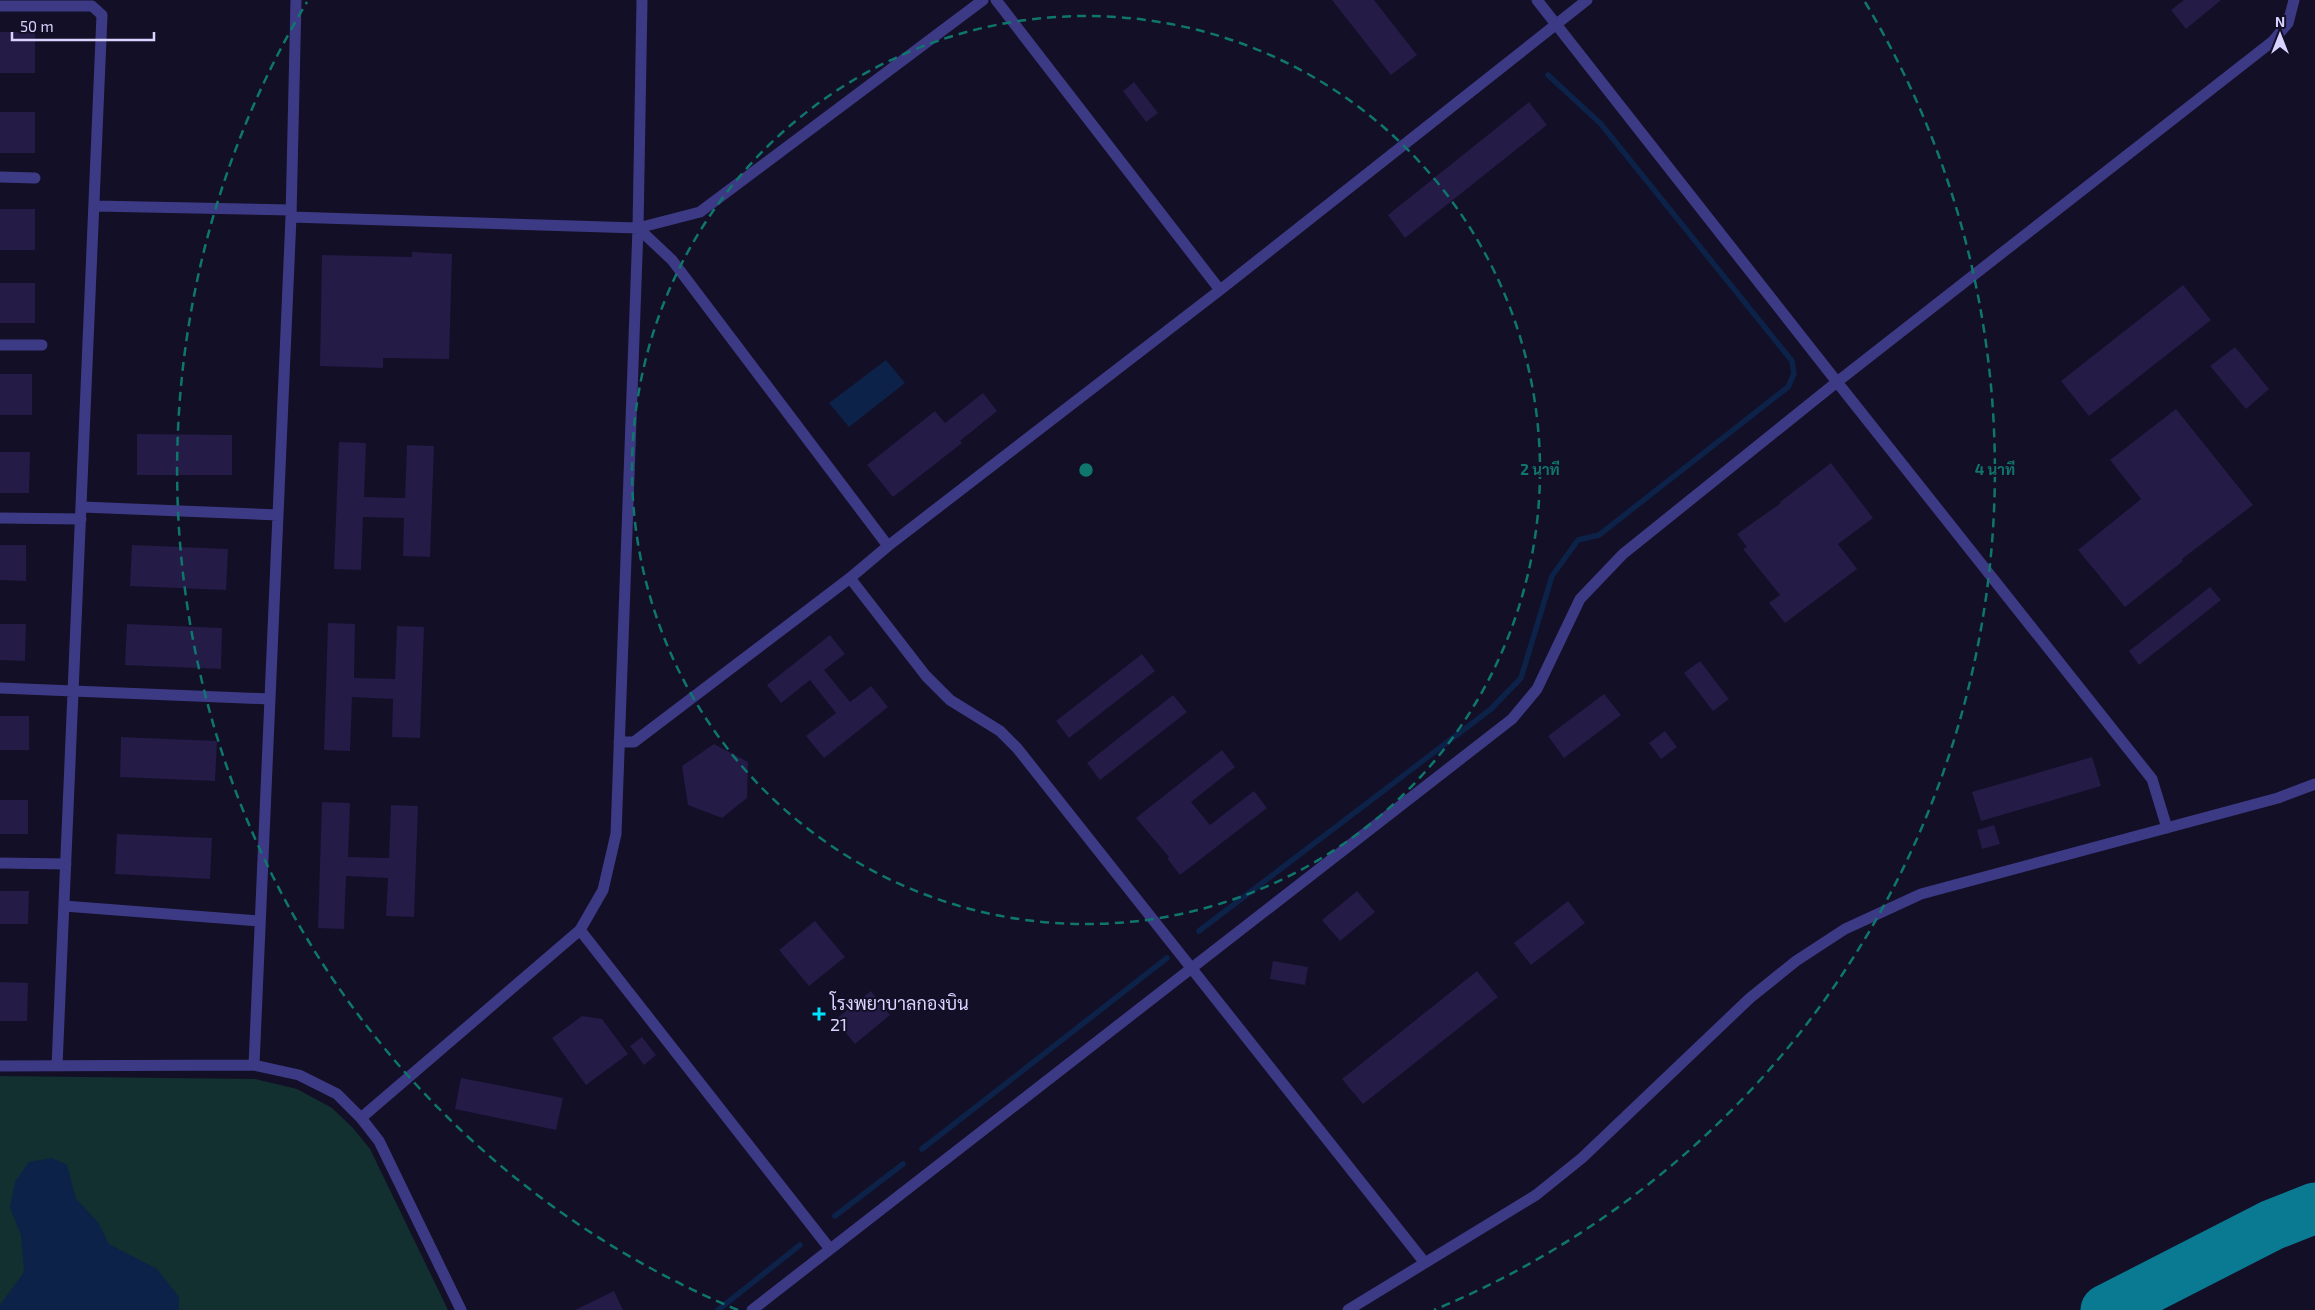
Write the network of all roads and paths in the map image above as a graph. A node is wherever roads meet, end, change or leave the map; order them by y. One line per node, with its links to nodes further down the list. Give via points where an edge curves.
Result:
1 (296, 0): 13 (lane)
2 (642, 0): 14 (lane)
3 (983, 0): 14 (lane, via 700,212)
4 (996, 0): 15 (lane)
5 (1537, 0): 9 (lane)
6 (1587, 0): 9 (lane)
7 (2294, 0): 18 (lane, via 2288,23 2273,41)
8 (0, 6): 12 (lane, via 92,6 102,14)
9 (1556, 24): 15 (lane); 18 (lane)
10 (0, 177): 11 (lane)
11 (35, 178)
12 (96, 206): 13 (lane); 19 (lane)
13 (291, 214): 14 (lane); 20 (lane)
14 (638, 228): 23 (lane, via 672,260); 28 (lane)
15 (1220, 290): 23 (lane)
16 (0, 345): 17 (lane)
17 (42, 345)
18 (1837, 382): 30 (lane, via 2152,779); 36 (lane, via 1596,579 1580,599 1537,689 1512,719)
19 (82, 507): 20 (lane); 22 (lane)
20 (278, 515): 27 (lane)
21 (0, 518): 22 (lane)
22 (82, 519): 26 (lane)
23 (888, 546): 24 (lane)
24 (850, 578): 28 (lane, via 634,742); 36 (lane, via 926,676 950,700 1000,731 1017,748)
25 (0, 688): 26 (lane)
26 (74, 689): 27 (lane); 32 (lane)
27 (270, 699): 34 (lane)
28 (620, 742): 35 (lane, via 616,834 603,890)
29 (2315, 784): 30 (lane, via 2278,798)
30 (2167, 828): 42 (lane, via 1921,894 1845,929 1796,961 1750,998 1575,1164 1536,1195)
31 (0, 863): 32 (lane)
32 (66, 864): 33 (lane)
33 (64, 906): 34 (lane); 39 (lane)
34 (260, 921): 37 (lane)
35 (580, 930): 40 (lane); 41 (lane)
36 (1192, 968): 41 (lane); 42 (lane)
37 (254, 1064): 39 (lane); 40 (lane, via 299,1075 337,1094)
38 (0, 1066): 39 (lane)
39 (57, 1066)
40 (361, 1118): 43 (lane, via 379,1141)
41 (830, 1249): 44 (lane)
42 (1425, 1263): 45 (lane)
43 (461, 1310)
44 (752, 1310)
45 (1348, 1310)

